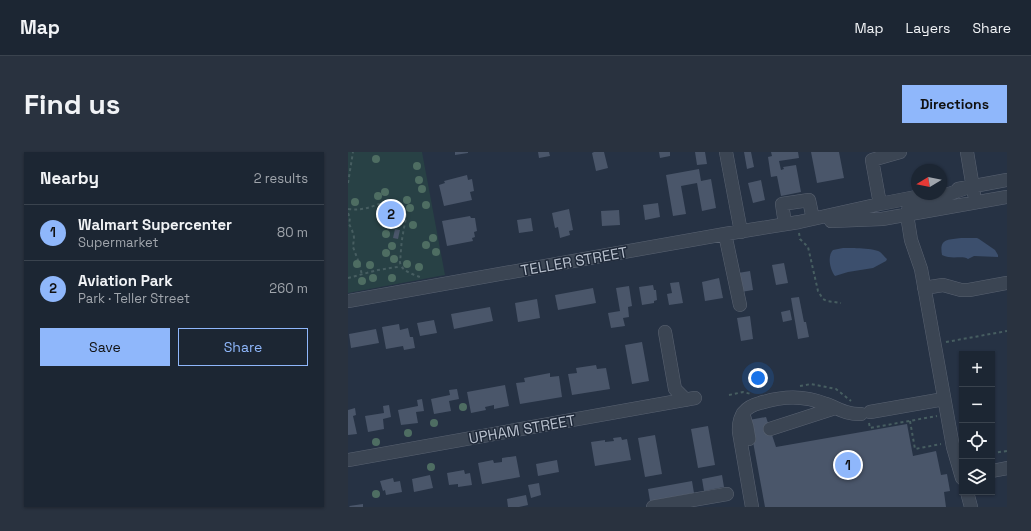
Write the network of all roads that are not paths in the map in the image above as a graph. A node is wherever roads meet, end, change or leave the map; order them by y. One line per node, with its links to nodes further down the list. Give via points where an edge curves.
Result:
1 (726, 152): 15 (street)
2 (900, 152): 10 (street, via 872,160)
3 (967, 152): 5 (street)
4 (1007, 180): 5 (street)
5 (969, 187): 6 (street); 9 (street); 11 (street, via 912,207)
6 (947, 191)
7 (1007, 197): 9 (street, TELLER STREET)
8 (911, 198): 10 (street, TELLER STREET)
9 (976, 202): 11 (street, TELLER STREET)
10 (880, 204): 12 (street, TELLER STREET, via 833,210)
11 (907, 215): 14 (street, TELLER STREET); 18 (street)
12 (813, 219): 13 (street, via 809,200 782,204); 14 (street, TELLER STREET)
13 (785, 224): 14 (street, TELLER STREET); 15 (street, TELLER STREET)
14 (799, 228)
15 (740, 232): 16 (street, TELLER STREET)
16 (726, 234): 19 (street, TELLER STREET); 20 (street)
17 (1007, 283): 18 (street, via 969,290 943,285)
18 (924, 288): 22 (street)
19 (348, 301)
20 (740, 305)
21 (665, 332): 27 (street, UPHAM STREET, via 675,389 691,399)
22 (944, 399): 23 (street, via 865,413 849,413); 28 (street)
23 (835, 408): 24 (street, via 817,401 789,397 755,404); 25 (street)
24 (743, 413): 26 (street); 34 (street, via 739,421 739,432)
25 (770, 429)
26 (750, 439)
27 (348, 460)
28 (959, 467)
29 (1007, 468): 30 (street)
30 (995, 470)
31 (727, 494): 33 (street)
32 (968, 495): 35 (street)
33 (654, 507)
34 (752, 507)
35 (971, 507)

